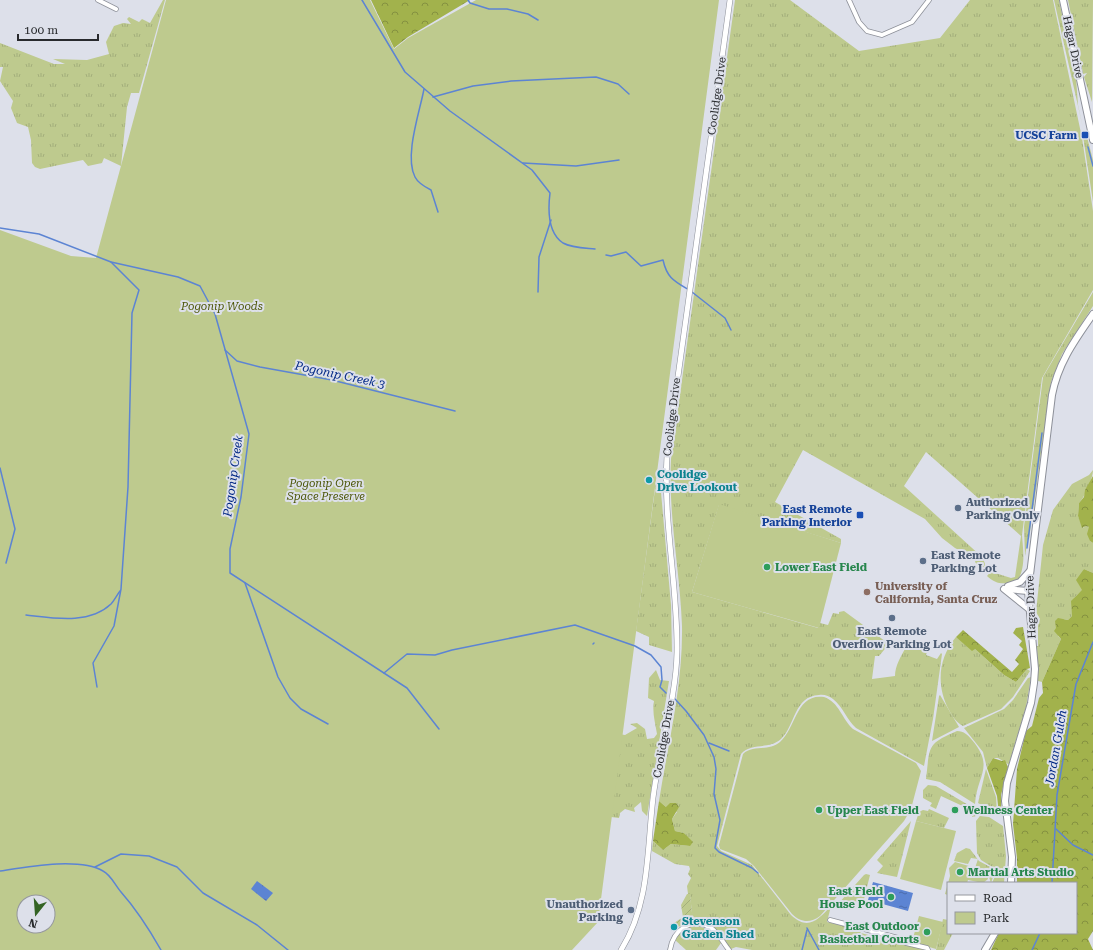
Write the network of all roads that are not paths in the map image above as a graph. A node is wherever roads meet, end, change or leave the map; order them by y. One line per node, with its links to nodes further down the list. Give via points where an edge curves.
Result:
1 (98, 0): 6 (street)
2 (730, 0): 17 (street, Coolidge Drive, via 667,456 668,510 677,622 676,667 653,796 644,889 633,929)
3 (849, 0): 4 (street, via 858,22 867,32 882,35 912,22)
4 (929, 0)
5 (1063, 0): 7 (main road, Hagar Drive)
6 (116, 9)
7 (1092, 128): 8 (main road, Hagar Drive)
8 (1093, 140)
9 (1093, 314): 10 (main road, Hagar Drive, via 1068,351 1054,386)
10 (1030, 571): 11 (main road, via 1020,582); 12 (main road, Hagar Drive)
11 (1006, 587): 12 (main road); 13 (main road)
12 (1028, 591): 13 (main road, Hagar Drive)
13 (1029, 609): 14 (main road, Hagar Drive, via 1034,683 1031,703 1007,783 1005,801 1012,857)
14 (1011, 882)
15 (830, 920): 20 (street, via 902,939 906,943)
16 (994, 934): 21 (main road)
17 (621, 950)
18 (670, 950): 19 (street, via 678,931 686,925 696,924 713,930)
19 (729, 950)
20 (928, 950)
21 (985, 950)

